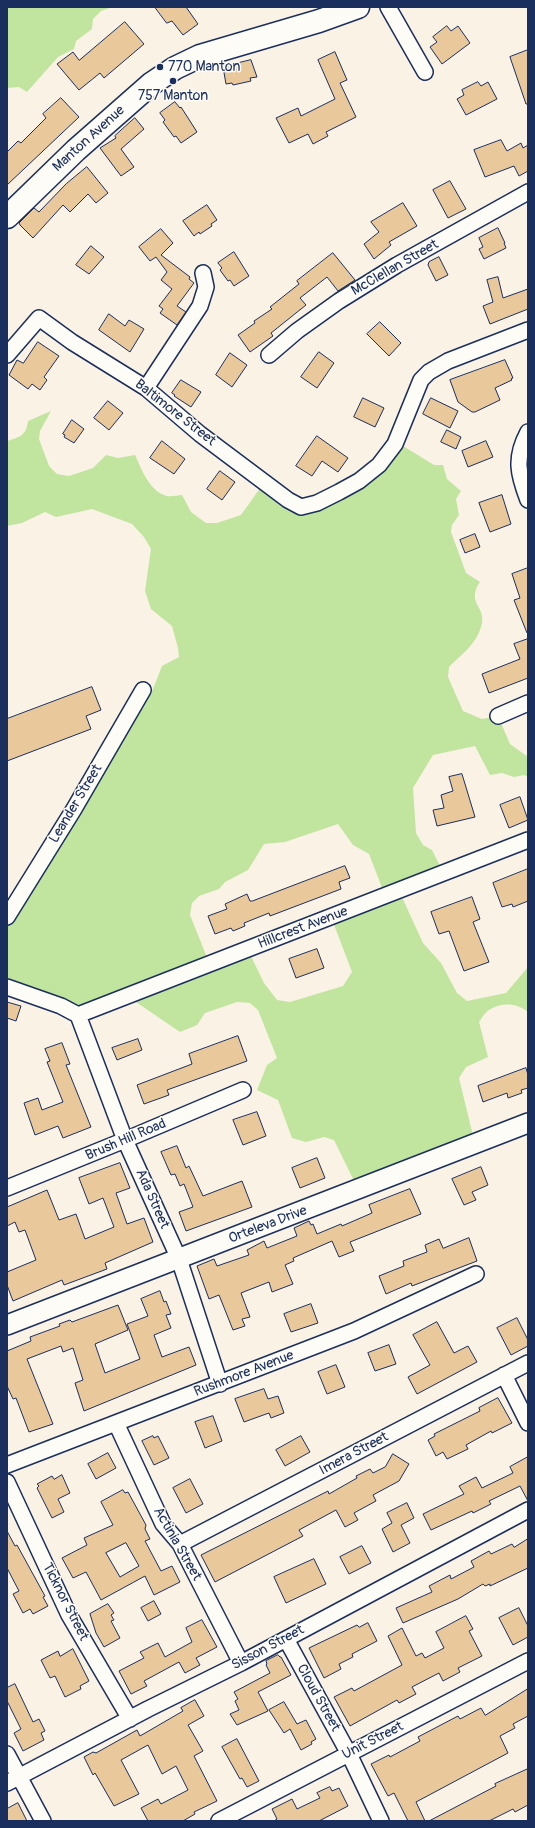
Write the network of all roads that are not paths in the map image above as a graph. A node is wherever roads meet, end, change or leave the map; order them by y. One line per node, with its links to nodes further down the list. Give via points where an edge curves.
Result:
1 (358, 7): 5 (main road, Manton Avenue, via 200,56 175,68 151,84 76,150)
2 (388, 7): 3 (street)
3 (425, 72)
4 (528, 192): 9 (street, McClellan Street, via 339,301)
5 (7, 217)
6 (203, 272): 10 (street, via 206,287 200,306)
7 (528, 330): 10 (street, Baltimore Street, via 448,361 429,372 421,380 395,444 385,458 359,480 317,503 301,507 200,434)
8 (7, 355): 10 (street, Baltimore Street, via 39,318 72,342)
9 (269, 355)
10 (146, 388)
11 (528, 432): 12 (street, via 519,452 518,464)
12 (528, 500)
13 (143, 690): 17 (street, Leander Street)
14 (528, 703): 15 (street)
15 (498, 716)
16 (528, 840): 19 (street, Hillcrest Avenue)
17 (7, 917)
18 (7, 987): 19 (street, via 61,1006)
19 (78, 1015): 22 (street, Ada Street)
20 (243, 1090): 22 (street, Brush Hill Road)
21 (528, 1123): 24 (street, Orteleva Drive)
22 (125, 1140): 23 (street, Brush Hill Road); 24 (street, Ada Street)
23 (7, 1188)
24 (179, 1259): 26 (street, Orteleva Drive); 29 (street, Ada Street)
25 (476, 1274): 29 (street, Rushmore Avenue, via 354,1331)
26 (7, 1325)
27 (528, 1363): 28 (street, Imera Street)
28 (504, 1375): 31 (street); 35 (street, Imera Street)
29 (220, 1384): 30 (street, Rushmore Avenue)
30 (116, 1423): 32 (street, Rushmore Avenue); 35 (street, Actinia Street, via 163,1524)
31 (528, 1423)
32 (7, 1465)
33 (7, 1482): 39 (street, Ticknor Street, via 69,1615)
34 (528, 1510): 36 (street, Sisson Street)
35 (180, 1544): 38 (street, Actinia Street)
36 (286, 1639): 38 (street, Sisson Street); 41 (street, Cloud Street)
37 (528, 1661): 41 (street, Unit Street)
38 (241, 1664): 39 (street, Sisson Street)
39 (130, 1718): 42 (street, Sisson Street)
40 (7, 1754): 42 (street)
41 (349, 1754): 44 (street, Unit Street); 45 (street, Cloud Street)
42 (14, 1780): 43 (street)
43 (43, 1821)
44 (219, 1821)
45 (381, 1821)

